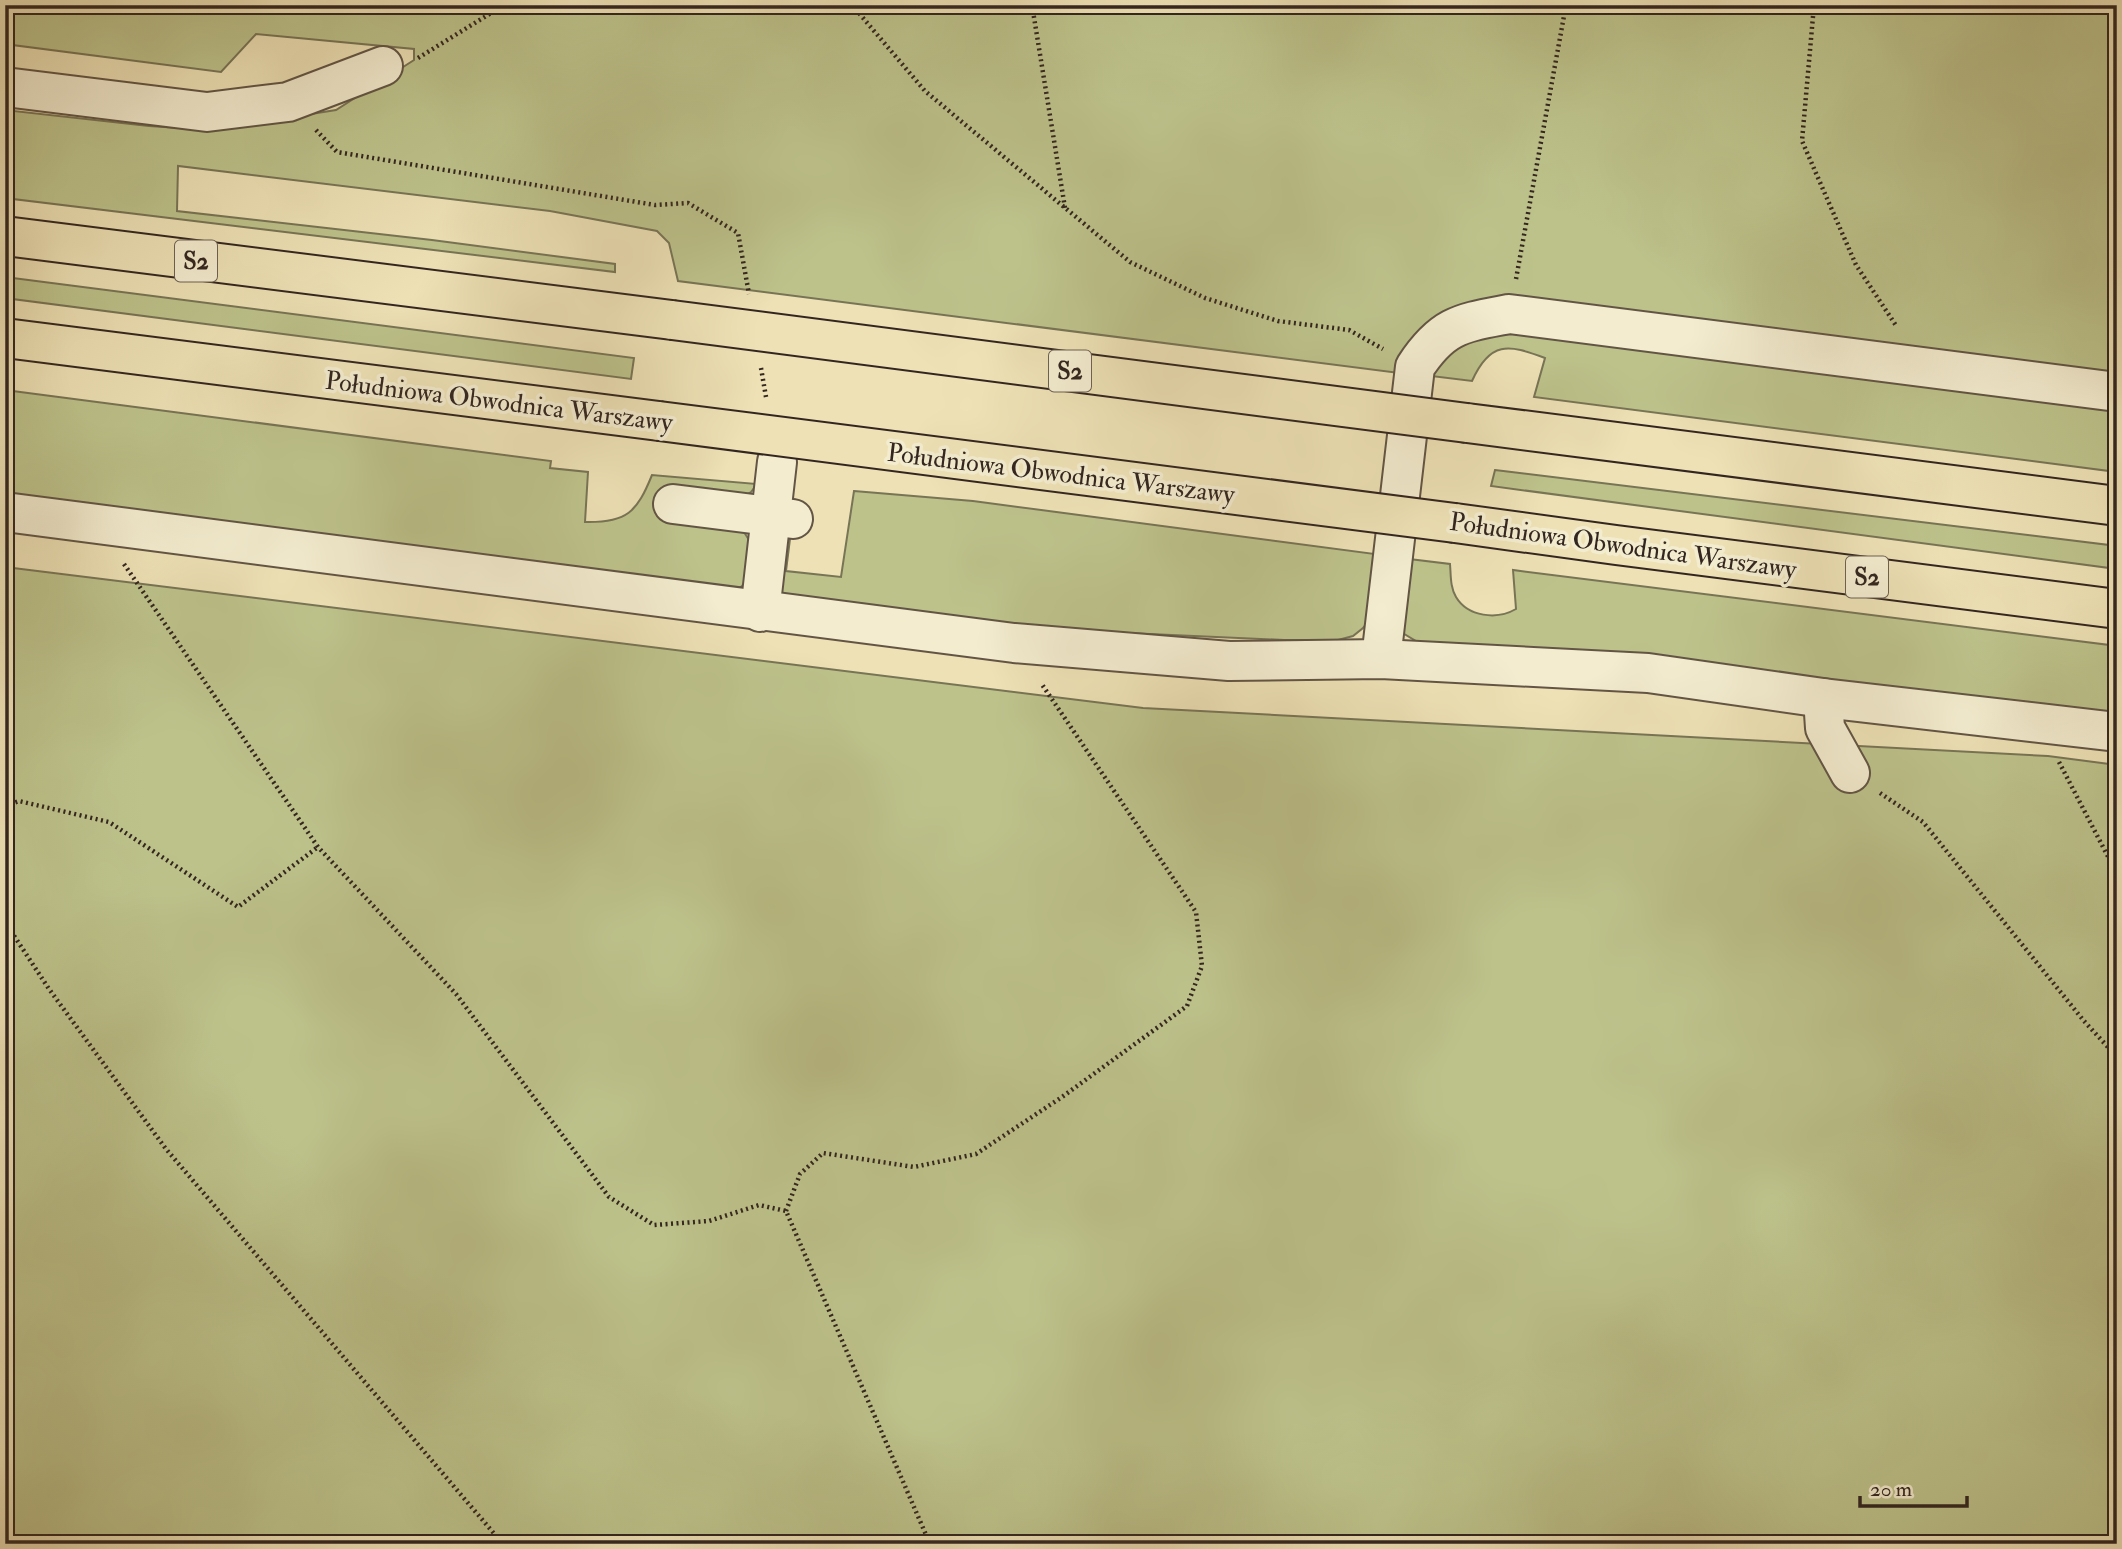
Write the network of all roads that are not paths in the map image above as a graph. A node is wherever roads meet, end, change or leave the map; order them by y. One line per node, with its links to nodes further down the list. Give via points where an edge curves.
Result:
1 (383, 66): 2 (street, via 288,102 207,112)
2 (5, 88)
3 (5, 236): 8 (highway, S2, bridge)
4 (5, 338): 11 (highway, Południowa Obwodnica Warszawy / S2, bridge)
5 (2117, 392): 13 (street, via 1509,314 1467,322 1443,333 1415,367)
6 (778, 463): 10 (street)
7 (673, 504): 10 (street)
8 (2117, 506)
9 (5, 512): 12 (street)
10 (782, 518): 12 (street)
11 (2117, 609)
12 (760, 612): 13 (street, via 1014,643 1229,661)
13 (1381, 659): 14 (street, via 1648,673)
14 (1823, 698): 15 (street); 16 (street, via 1825,728)
15 (2117, 732)
16 (1850, 774)

